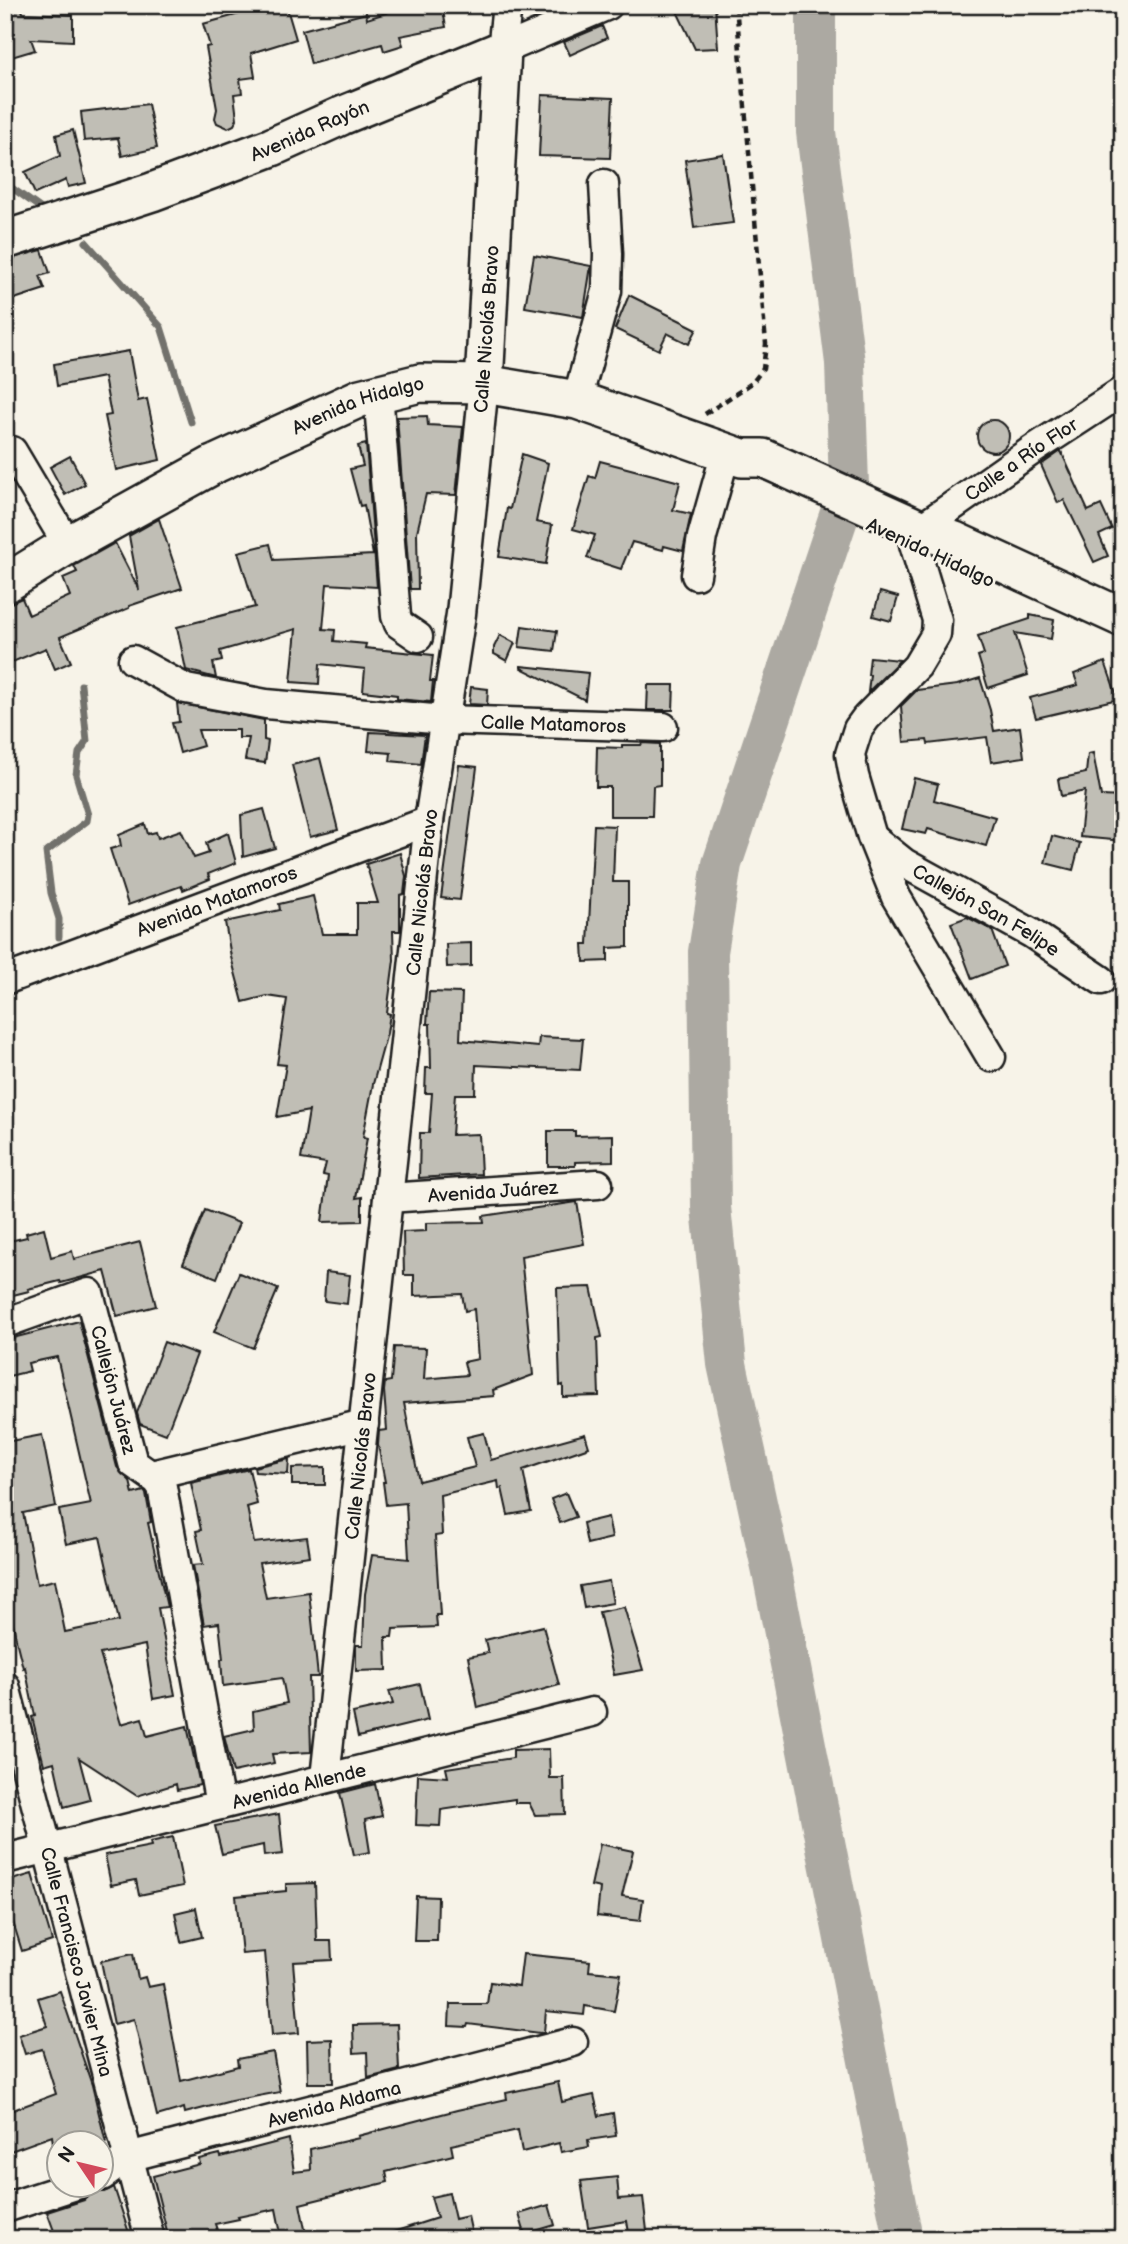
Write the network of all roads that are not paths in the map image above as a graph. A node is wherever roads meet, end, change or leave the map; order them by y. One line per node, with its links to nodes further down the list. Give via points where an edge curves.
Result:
1 (506, 5): 3 (street, Calle Nicolás Bravo)
2 (608, 5): 3 (street, Avenida Rayón)
3 (502, 50): 5 (main road, Avenida Rayón, via 272,147); 6 (main road, Calle Nicolás Bravo)
4 (604, 184): 9 (street, via 607,291)
5 (5, 240)
6 (484, 384): 8 (main road, Avenida Hidalgo, via 420,383); 9 (main road, Avenida Hidalgo); 20 (street, Calle Nicolás Bravo, via 461,614)
7 (1123, 391): 12 (street, Calle a Río Flor)
8 (378, 392): 13 (main road, Avenida Hidalgo, via 215,464); 17 (street, via 396,616 399,624)
9 (577, 400): 11 (main road, Avenida Hidalgo)
10 (12, 451): 13 (street)
11 (747, 460): 12 (main road, Avenida Hidalgo); 14 (street, via 702,537)
12 (903, 529): 16 (main road, Avenida Hidalgo, via 956,541); 18 (main road, Avenida Hidalgo); 23 (street, via 937,620 936,634 917,666 858,729 850,754)
13 (68, 545): 15 (main road, Avenida Hidalgo)
14 (696, 575)
15 (5, 584)
16 (1123, 618)
17 (418, 637)
18 (1123, 642)
19 (133, 660): 20 (street, Calle Matamoros, via 186,690 265,704)
20 (444, 720): 21 (street, Calle Matamoros); 22 (street, Calle Nicolás Bravo)
21 (663, 727)
22 (429, 821): 24 (street, Avenida Matamoros); 28 (street, Calle Nicolás Bravo)
23 (872, 837): 25 (street, Callejón San Felipe, via 904,863 1031,933); 26 (street, via 896,897)
24 (5, 980)
25 (1101, 980)
26 (991, 1057)
27 (598, 1184): 28 (street, Avenida Juárez)
28 (388, 1198): 30 (street, Calle Nicolás Bravo)
29 (5, 1323): 31 (street, Callejón Juárez, via 89,1293 133,1463)
30 (363, 1424): 31 (street, Callejón Juárez); 34 (street, Calle Nicolás Bravo)
31 (151, 1475): 35 (street, via 162,1487)
32 (5, 1686): 36 (street, Calle Francisco Javier Mina)
33 (592, 1712): 34 (street, Avenida Allende)
34 (325, 1778): 35 (street, Avenida Allende)
35 (219, 1805): 36 (street, Avenida Allende)
36 (47, 1848): 37 (street, Avenida Allende); 39 (street, Calle Francisco Javier Mina)
37 (5, 1859)
38 (573, 2042): 39 (street, Avenida Aldama)
39 (128, 2157): 40 (street, Avenida Aldama); 43 (street, Calle Francisco Javier Mina)
40 (116, 2166)
41 (46, 2195): 42 (street)
42 (5, 2208)
43 (150, 2239)

